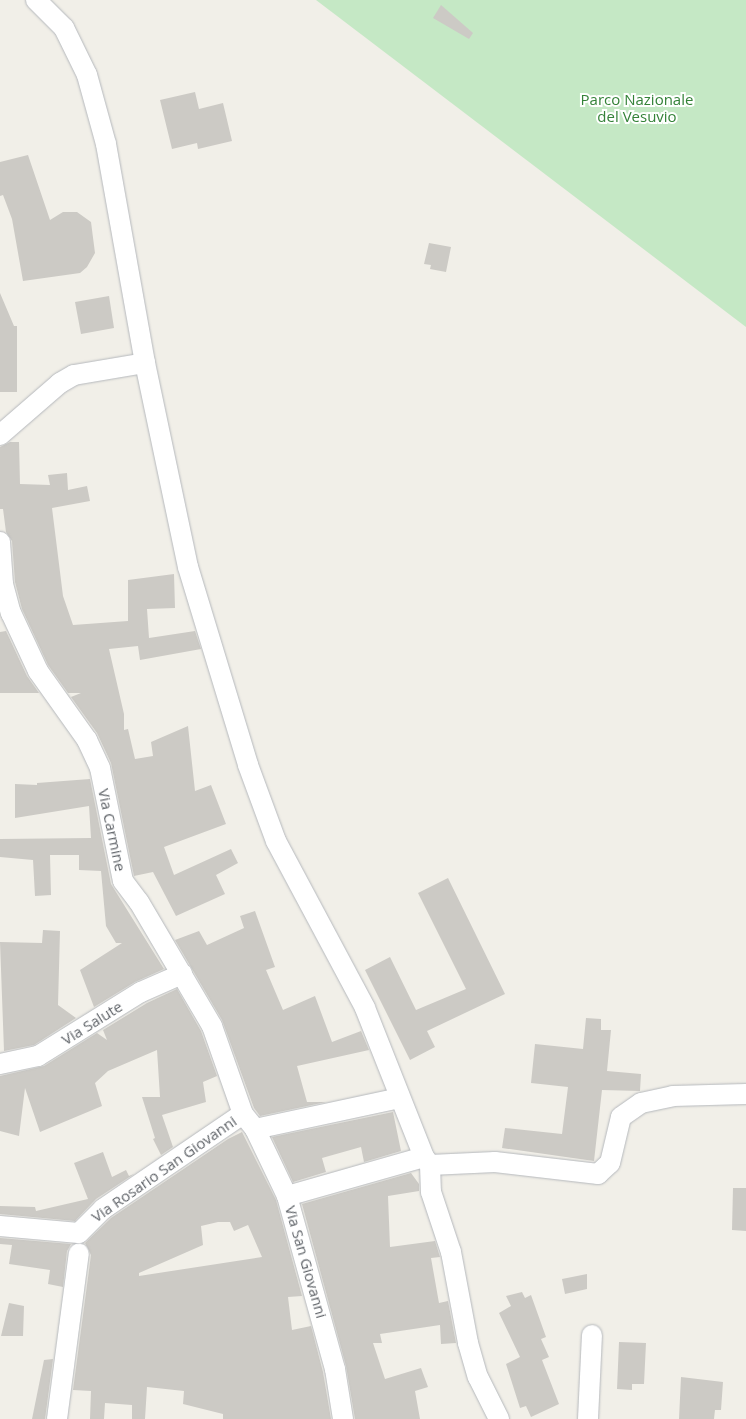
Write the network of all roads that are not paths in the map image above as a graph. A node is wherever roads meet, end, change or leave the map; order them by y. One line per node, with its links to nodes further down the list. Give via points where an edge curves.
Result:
1 (36, 0): 2 (street, via 64,28 87,75 106,144)
2 (145, 363): 3 (street, via 74,376 60,383); 8 (street, via 188,568 248,765 276,842 365,1008)
3 (0, 435)
4 (0, 542): 5 (street, Via Carmine, via 3,584 11,613 38,671 87,740 100,768 123,881 140,902)
5 (182, 974): 6 (street, Via Salute, via 141,992 38,1056); 9 (street, Via Carmine, via 212,1026)
6 (0, 1064)
7 (746, 1094): 10 (street, via 673,1096 641,1103 621,1117 610,1163 598,1174 495,1162)
8 (400, 1098): 9 (street); 10 (street)
9 (249, 1121): 11 (street, Via San Giovanni); 12 (street, Via Rosario San Giovanni, via 103,1209 79,1233)
10 (427, 1161): 11 (street); 17 (street, via 431,1192 451,1252 468,1343 478,1377)
11 (287, 1196): 16 (street, Via San Giovanni, via 335,1369)
12 (0, 1226)
13 (79, 1253): 15 (street)
14 (592, 1335): 18 (street)
15 (57, 1419)
16 (344, 1419)
17 (499, 1419)
18 (588, 1419)

